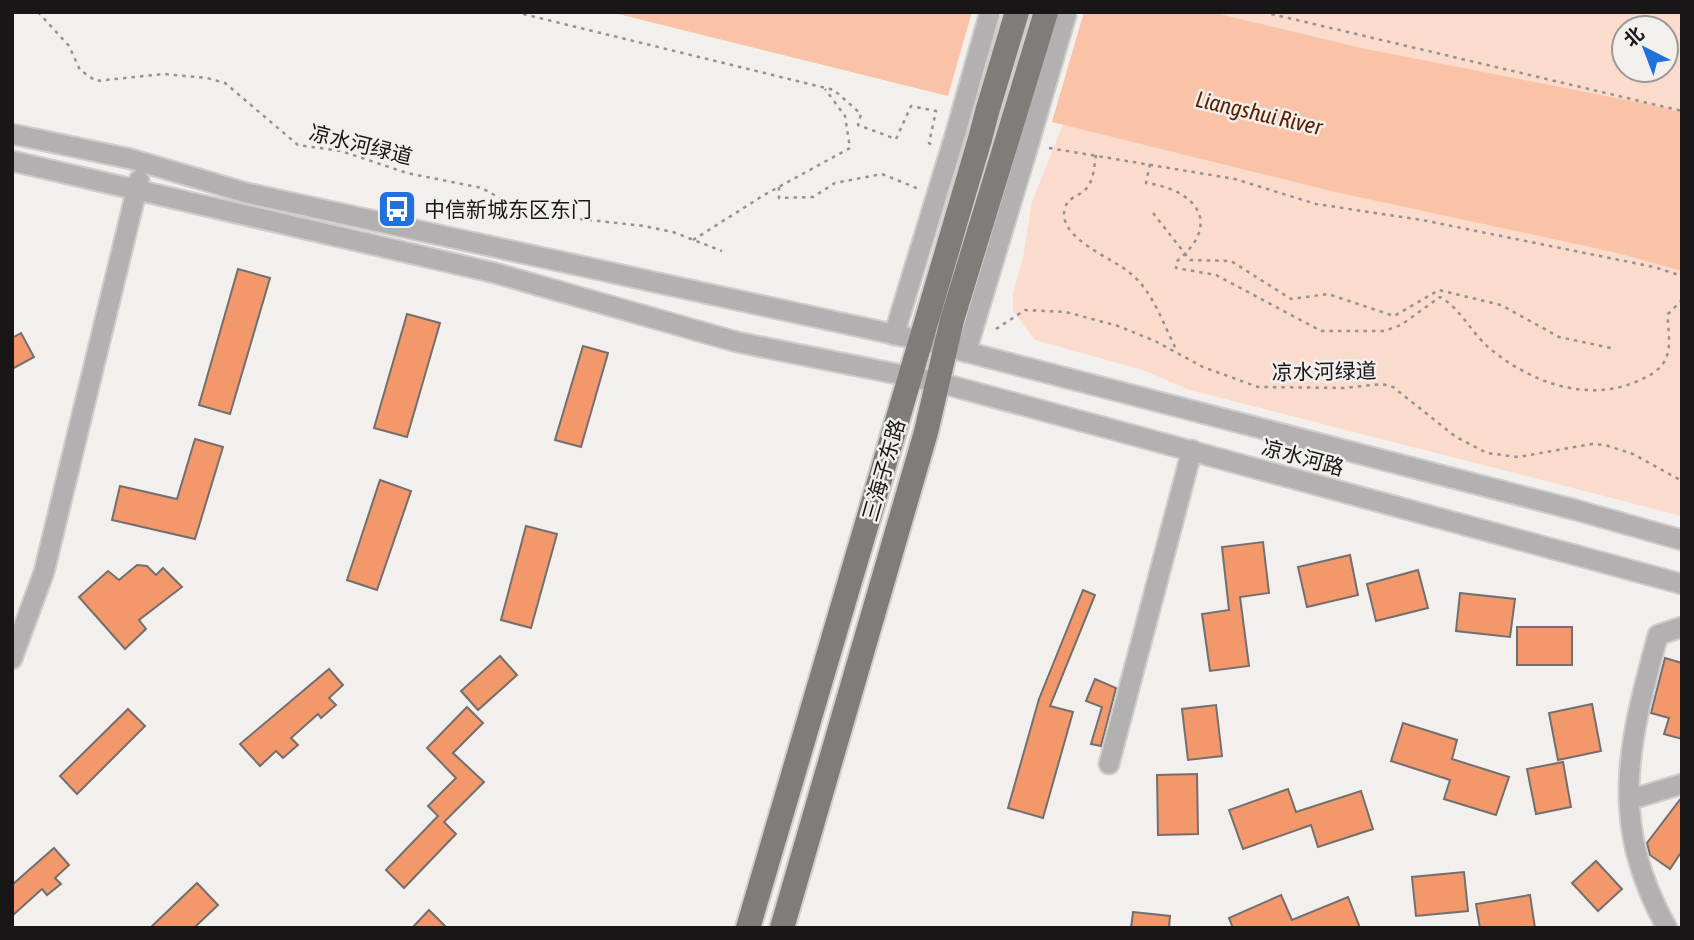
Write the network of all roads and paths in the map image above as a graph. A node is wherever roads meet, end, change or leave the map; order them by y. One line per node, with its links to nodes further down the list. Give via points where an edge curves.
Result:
1 (38, 12): 24 (path, 凉水河绿道, via 69,46 80,70 96,81 145,74 207,78 225,83 298,145 341,151 407,173 482,188 535,214 644,226)
2 (515, 12): 8 (path)
3 (990, 12): 13 (street, bridge)
4 (1017, 12): 13 (main road, 三海子东路, bridge, via 987,112)
5 (1046, 12): 15 (main road, 三海子东路, bridge, via 1013,121)
6 (1067, 12): 15 (street, bridge)
7 (1263, 12): 9 (path)
8 (825, 88): 10 (path, via 834,90 861,114 858,125 896,139 911,106 936,111); 20 (path, via 845,116 850,149)
9 (1682, 111)
10 (932, 122): 11 (path); 13 (path, via 929,143)
11 (938, 122)
12 (12, 134): 18 (street, 凉水河路)
13 (959, 140): 29 (street); 30 (main road, 三海子东路)
14 (1049, 148): 16 (path)
15 (1018, 154): 32 (main road, 三海子东路)
16 (1096, 155): 19 (path); 33 (path, via 1092,179 1064,209 1066,222 1092,250 1142,283)
17 (12, 161): 21 (street, 凉水河路)
18 (143, 164): 21 (street); 29 (street, 凉水河路, via 247,193)
19 (1150, 164): 26 (path, via 1235,180 1316,204 1422,220); 27 (path, via 1146,183 1182,194 1202,221 1200,232 1176,268 1216,275 1321,331 1384,331 1440,298 1506,360 1566,388 1591,392 1654,373 1668,352 1668,314)
20 (779, 187): 22 (path, via 779,198 792,200 813,197 835,183 882,174); 24 (path)
21 (136, 190): 34 (street, 凉水河路, via 495,274 737,342); 41 (street, via 44,572)
22 (926, 191)
23 (1153, 213): 31 (path, bridge, via 1191,260 1231,261 1291,299 1328,294 1394,316 1439,290 1501,304 1559,337)
24 (693, 240): 25 (path, 凉水河绿道)
25 (722, 251)
26 (1682, 276)
27 (1682, 300)
28 (996, 329): 33 (path, 凉水河绿道, via 1025,310 1066,312 1118,326)
29 (894, 335): 30 (street, 凉水河路)
30 (920, 340): 32 (street, 凉水河路); 34 (main road, 三海子东路)
31 (1611, 348)
32 (956, 350): 35 (main road, 三海子东路); 38 (street, 凉水河路)
33 (1178, 354): 37 (path, 凉水河绿道, via 1258,387 1393,387 1456,438 1500,457 1605,445 1633,454)
34 (911, 375): 35 (street, 凉水河路); 45 (main road, 三海子东路)
35 (937, 382): 36 (street, 凉水河路); 46 (main road, 三海子东路)
36 (1192, 450): 39 (street, 凉水河路); 42 (street)
37 (1682, 481)
38 (1682, 541)
39 (1682, 584)
40 (1682, 627): 44 (street, via 1658,635 1639,702)
41 (12, 659)
42 (1109, 764)
43 (1682, 784): 44 (street)
44 (1629, 800): 47 (street, via 1628,818 1637,855)
45 (748, 928)
46 (782, 928)
47 (1667, 928)

